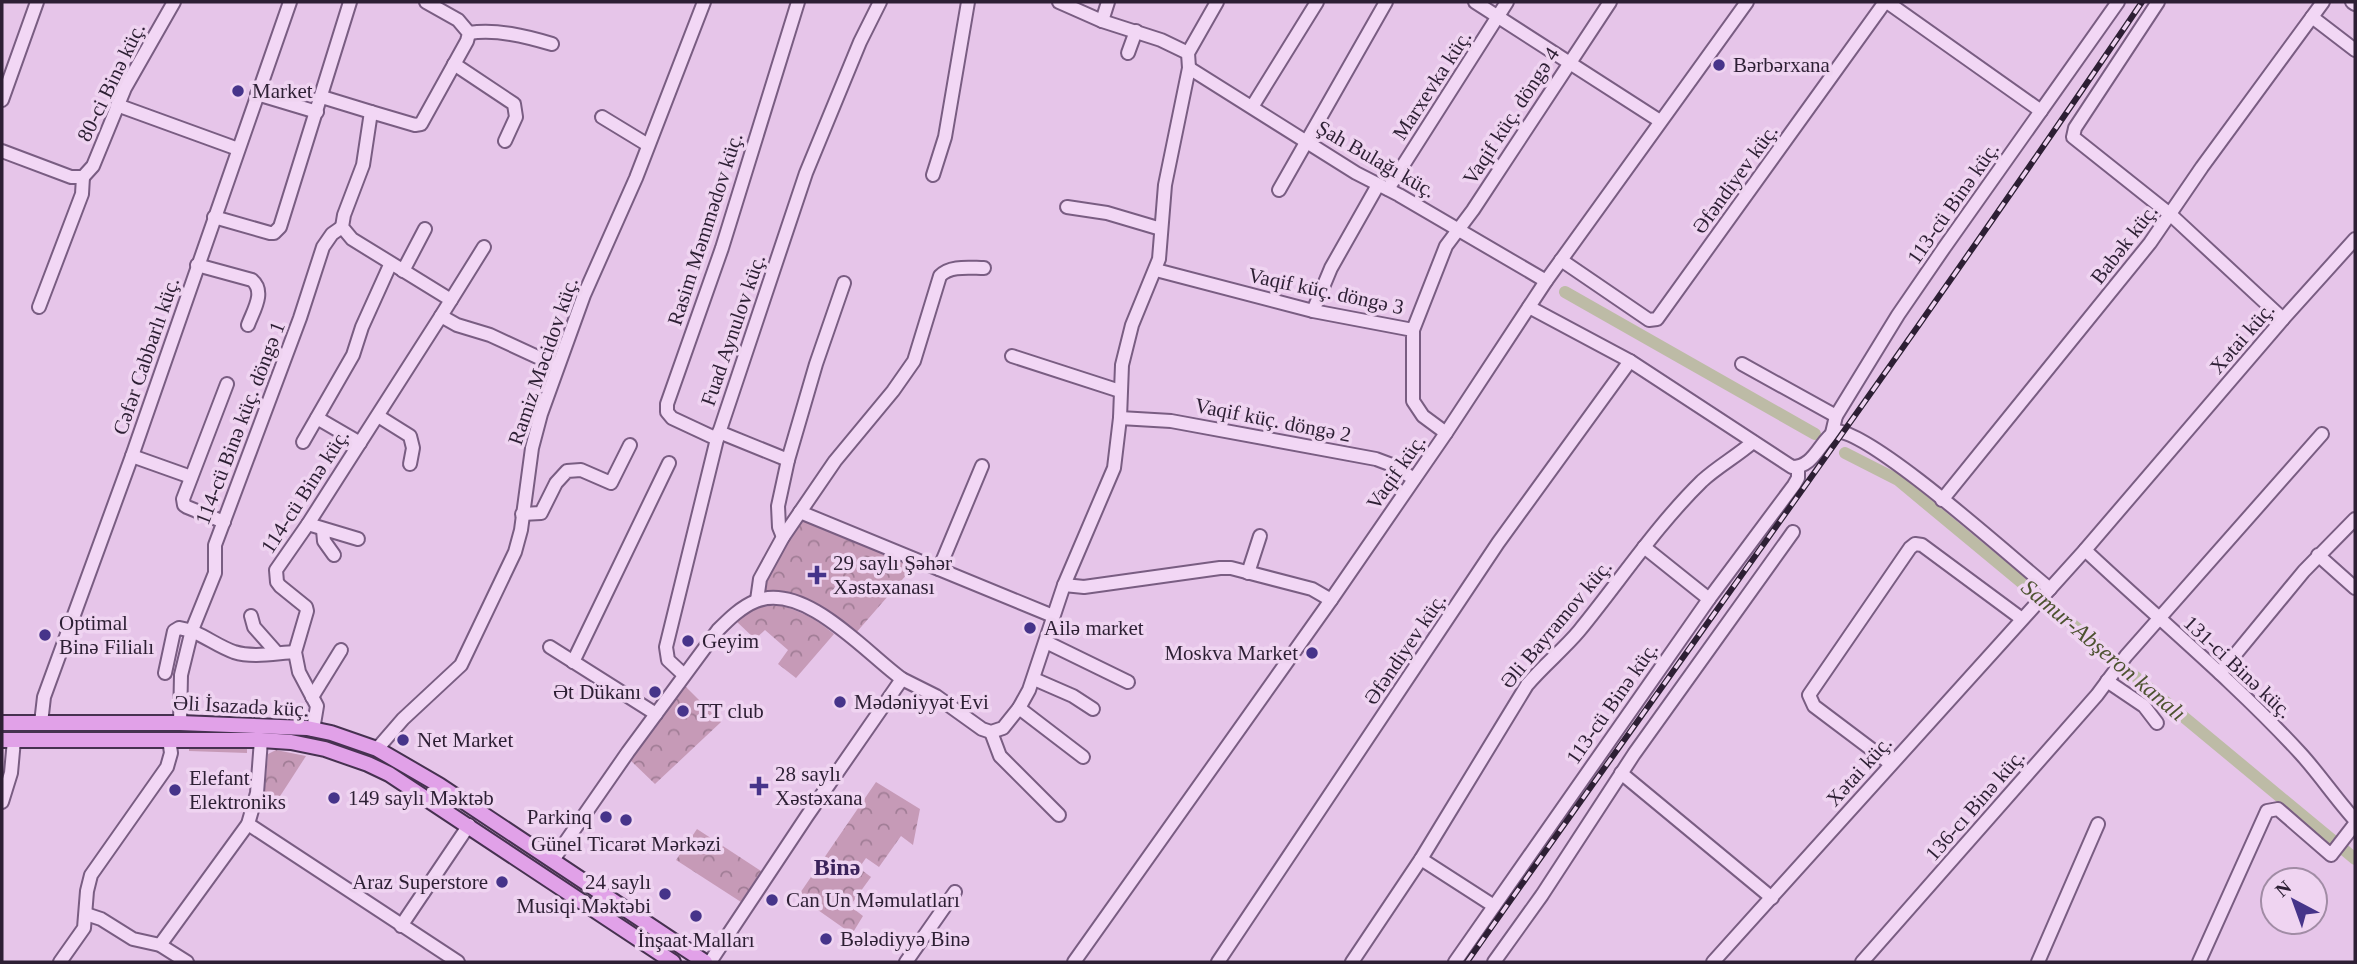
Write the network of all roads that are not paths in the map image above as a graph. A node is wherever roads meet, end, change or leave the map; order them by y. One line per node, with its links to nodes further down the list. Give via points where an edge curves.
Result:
1 (37, 2): 37 (street)
2 (174, 2): 38 (street, 80-ci Binə küç.)
3 (290, 2): 35 (street, Cəfər Cabbarlı küç.)
4 (350, 2): 36 (street)
5 (426, 2): 27 (street, via 458,20)
6 (704, 2): 47 (street, Ramiz Məcidov küç.)
7 (798, 2): 92 (street, Rasim Məmmədov küç., via 722,248 667,404 672,418)
8 (880, 2): 92 (street, Fuad Aynulov küç., via 809,164)
9 (968, 2): 50 (street, via 945,137)
10 (1059, 2): 25 (street)
11 (1108, 2): 25 (street)
12 (1217, 2): 31 (street)
13 (1317, 2): 39 (street)
14 (1385, 2): 45 (street)
15 (1475, 2): 23 (street)
16 (1507, 2): 23 (street, Marxevka küç.)
17 (1610, 2): 32 (street, Vaqif küç. döngə 4)
18 (1747, 2): 44 (street, Vaqif küç.)
19 (1886, 2): 41 (street); 63 (street, Əfəndiyev küç., via 1657,319 1649,320)
20 (2118, 2): 41 (street, 113-cü Binə küç.)
21 (2158, 2): 55 (street, via 2072,133 2075,141)
22 (2323, 2): 24 (street, Babək küç.)
23 (1499, 16): 32 (street); 52 (street, Marxevka küç.)
24 (2312, 17): 29 (street); 55 (street, Babək küç.)
25 (1102, 20): 26 (street)
26 (1136, 32): 30 (street); 31 (street)
27 (469, 33): 28 (street, via 512,34); 33 (street)
28 (552, 44)
29 (2355, 50)
30 (1128, 53)
31 (1188, 53): 34 (street)
32 (1570, 61): 44 (street); 60 (street, Vaqif küç. döngə 4)
33 (454, 64): 42 (street, via 421,124); 46 (street, via 514,104 516,117)
34 (1189, 68): 39 (street, Şah Bulağı küç.); 59 (street, via 1165,185)
35 (257, 94): 40 (street); 48 (street, Cəfər Cabbarlı küç.)
36 (322, 97): 40 (street); 42 (street)
37 (2, 100)
38 (117, 105): 48 (street); 51 (street, 80-ci Binə küç., via 93,166)
39 (1252, 107): 45 (street, Şah Bulağı küç.)
40 (317, 111): 56 (street, via 277,231)
41 (2041, 111): 86 (street, 113-cü Binə küç., via 1898,314)
42 (371, 112): 57 (street, via 363,165)
43 (602, 117): 47 (street)
44 (1660, 121): 63 (street, Vaqif küç.)
45 (1306, 140): 52 (street, Şah Bulağı küç.); 53 (street)
46 (505, 141)
47 (648, 145): 82 (street, Ramiz Məcidov küç.)
48 (238, 149): 56 (street, Cəfər Cabbarlı küç.)
49 (2, 151): 51 (street, via 71,177)
50 (933, 175)
51 (83, 177): 72 (street, 80-ci Binə küç., via 82,194)
52 (1383, 187): 60 (street, Şah Bulağı küç.); 74 (street, Marxevka küç., via 1331,268)
53 (1279, 190)
54 (1068, 207): 59 (street)
55 (2171, 215): 76 (street); 105 (street, Babək küç.)
56 (214, 217): 64 (street, Cəfər Cabbarlı küç.)
57 (342, 227): 65 (street); 109 (street, 114-cü Binə küç. döngə 1, via 323,247)
58 (425, 229): 68 (street)
59 (1161, 229): 67 (street)
60 (1458, 230): 69 (street, Şah Bulağı küç.); 78 (street, Vaqif küç. döngə 4, via 1446,246)
61 (2355, 239): 76 (street, Xətai küç.)
62 (484, 247): 71 (street, 114-cü Binə küç.)
63 (1561, 260): 69 (street, Vaqif küç.)
64 (197, 265): 77 (street, via 257,285 259,294); 97 (street, Cəfər Cabbarlı küç.)
65 (390, 265): 68 (street); 87 (street, via 353,355)
66 (984, 268): 106 (street, via 951,269 940,276 914,361)
67 (1156, 270): 74 (street, Vaqif küç. döngə 3); 84 (street, via 1132,325)
68 (403, 271): 71 (street)
69 (1546, 281): 73 (street, Vaqif küç.)
70 (844, 283): 98 (street)
71 (451, 300): 75 (street, 114-cü Binə küç.)
72 (39, 307)
73 (1529, 307): 80 (street); 89 (street, Vaqif küç.)
74 (1313, 311): 78 (street, Vaqif küç. döngə 3)
75 (441, 316): 82 (street); 85 (street, 114-cü Binə küç.)
76 (2283, 320): 117 (street, Xətai küç.)
77 (248, 325)
78 (1413, 330): 89 (street, Vaqif küç. döngə 3, via 1413,401 1423,416)
79 (1012, 356): 84 (street)
80 (1630, 361): 94 (street); 186 (street, Əfəndiyev küç., via 1498,543)
81 (1742, 364): 86 (street)
82 (557, 366): 107 (street, Ramiz Məcidov küç., via 531,448)
83 (226, 384): 103 (street)
84 (1120, 391): 88 (street)
85 (377, 415): 95 (street, 114-cü Binə küç.); 100 (street, via 410,436)
86 (1836, 415): 90 (street, 113-cü Binə küç.)
87 (317, 418): 93 (street); 95 (street)
88 (1120, 418): 104 (street, Vaqif küç. döngə 2, via 1171,421 1376,459); 122 (street, via 1114,468)
89 (1446, 433): 104 (street, Vaqif küç.)
90 (1832, 433): 102 (street, via 1809,461); 105 (street, via 1844,432 1868,445)
91 (2322, 434): 131 (street, 136-cı Binə küç.)
92 (718, 436): 98 (street, Rasim Məmmədov küç.); 141 (street, Fuad Aynulov küç., via 666,647 668,660)
93 (303, 442)
94 (1753, 442): 102 (street); 116 (street, Əli Bayramov küç., via 1704,479)
95 (360, 443): 110 (street, 114-cü Binə küç.)
96 (630, 445): 107 (street, via 611,483 581,470 567,471 541,513)
97 (132, 456): 103 (street); 151 (street, Cəfər Cabbarlı küç., via 44,697)
98 (789, 460): 114 (street, via 778,506)
99 (669, 463): 138 (street)
100 (410, 464)
101 (982, 466): 120 (street)
102 (1798, 467): 125 (street, 113-cü Binə küç., via 1794,485)
103 (191, 477): 109 (street, via 184,505)
104 (1414, 479): 127 (street, Vaqif küç.)
105 (1942, 500): 124 (street)
106 (800, 512): 114 (street); 120 (street)
107 (522, 513): 160 (street, Ramiz Məcidov küç., via 519,541 461,665)
108 (2355, 519): 119 (street)
109 (224, 522): 132 (street, 114-cü Binə küç. döngə 1, via 215,545 215,573)
110 (308, 524): 111 (street); 136 (street, 114-cü Binə küç., via 275,575 280,586 306,607)
111 (323, 530): 115 (street); 118 (street, via 324,541)
112 (1793, 532): 163 (street)
113 (1260, 536): 121 (street)
114 (783, 537): 126 (street, via 760,579)
115 (358, 540)
116 (1644, 547): 125 (street); 170 (street, Əli Bayramov küç., via 1577,634 1527,685)
117 (2085, 550): 124 (street, Xətai küç.); 131 (street, 131-ci Binə küç.)
118 (334, 555)
119 (2318, 555): 123 (street); 140 (street)
120 (939, 569): 129 (street)
121 (1248, 573): 122 (street, via 1220,568 1084,587); 127 (street, via 1312,589)
122 (1064, 585): 129 (street)
123 (2355, 588)
124 (2050, 589): 130 (street, Xətai küç.)
125 (1709, 598): 175 (street, 113-cü Binə küç.)
126 (757, 600): 141 (street, via 731,617); 143 (street, via 785,599 816,611)
127 (1331, 600): 185 (street, Vaqif küç.)
128 (251, 616): 137 (street, via 254,627)
129 (1053, 616): 133 (street)
130 (2022, 619): 162 (street, Xətai küç.); 162 (street, via 1922,545 1910,548 1809,695 1814,706)
131 (2158, 619): 140 (street, 131-ci Binə küç.); 142 (street, 136-cı Binə küç.)
132 (192, 630): 137 (street, via 236,652); 139 (street, via 174,631); 152 (street, 114-cü Binə küç. döngə 1, via 181,675)
133 (1046, 642): 144 (street); 145 (street)
134 (550, 648): 138 (street)
135 (341, 650): 146 (street)
136 (295, 652): 137 (street); 146 (street)
137 (277, 653)
138 (573, 662): 149 (street)
139 (165, 673)
140 (2220, 673): 166 (street, 131-ci Binə küç., via 2302,755)
141 (684, 675): 149 (street)
142 (2111, 676): 153 (street); 191 (street, 136-cı Binə küç.)
143 (902, 679): 155 (street); 183 (street)
144 (1034, 679): 147 (street); 148 (street)
145 (1128, 682)
146 (312, 697): 154 (street, via 317,706)
147 (1019, 708): 155 (street, via 1003,728); 161 (street)
148 (1093, 709)
149 (656, 714): 171 (street)
150 (2, 723): 151 (main road, Əli İsazadə küç.)
151 (41, 723): 152 (main road, Əli İsazadə küç.); 157 (main road)
152 (180, 723): 154 (main road, Əli İsazadə küç.)
153 (2157, 723)
154 (313, 730): 160 (main road, Əli İsazadə küç.)
155 (991, 732): 165 (street, via 1000,756)
156 (8, 740): 157 (main road, Əli İsazadə küç.); 164 (street, via 11,773)
157 (40, 740): 158 (main road, Əli İsazadə küç.)
158 (169, 740): 159 (main road, Əli İsazadə küç.); 176 (street, via 167,767 91,876)
159 (261, 740): 167 (street, via 257,793); 169 (main road, Əli İsazadə küç., via 309,744 368,764)
160 (377, 749): 171 (main road, Əli İsazadə küç.)
161 (1083, 757)
162 (1891, 765): 174 (street, Xətai küç.)
163 (1621, 773): 174 (street); 189 (street)
164 (2, 802)
165 (1059, 815)
166 (2355, 822): 193 (street, via 2331,855 2278,809 2267,811)
167 (248, 824): 177 (street); 178 (street)
168 (2098, 824): 192 (street)
169 (469, 825): 172 (main road, Əli İsazadə küç.); 177 (street)
170 (1421, 859): 175 (street); 187 (street, Əli Bayramov küç.)
171 (553, 860): 172 (main road); 183 (main road, Əli İsazadə küç.)
172 (542, 876): 182 (main road, Əli İsazadə küç.)
173 (955, 892): 184 (street)
174 (1772, 898): 190 (street, Xətai küç.)
175 (1494, 906): 188 (street, 113-cü Binə küç.)
176 (86, 914): 178 (street, via 133,939); 179 (street, via 84,928)
177 (401, 926): 181 (street)
178 (160, 945): 180 (street)
179 (60, 962)
180 (187, 962)
181 (458, 962)
182 (673, 962)
183 (708, 962)
184 (906, 962)
185 (1074, 962)
186 (1218, 962)
187 (1352, 962)
188 (1455, 962)
189 (1494, 962)
190 (1713, 962)
191 (1863, 962)
192 (2038, 962)
193 (2199, 962)

